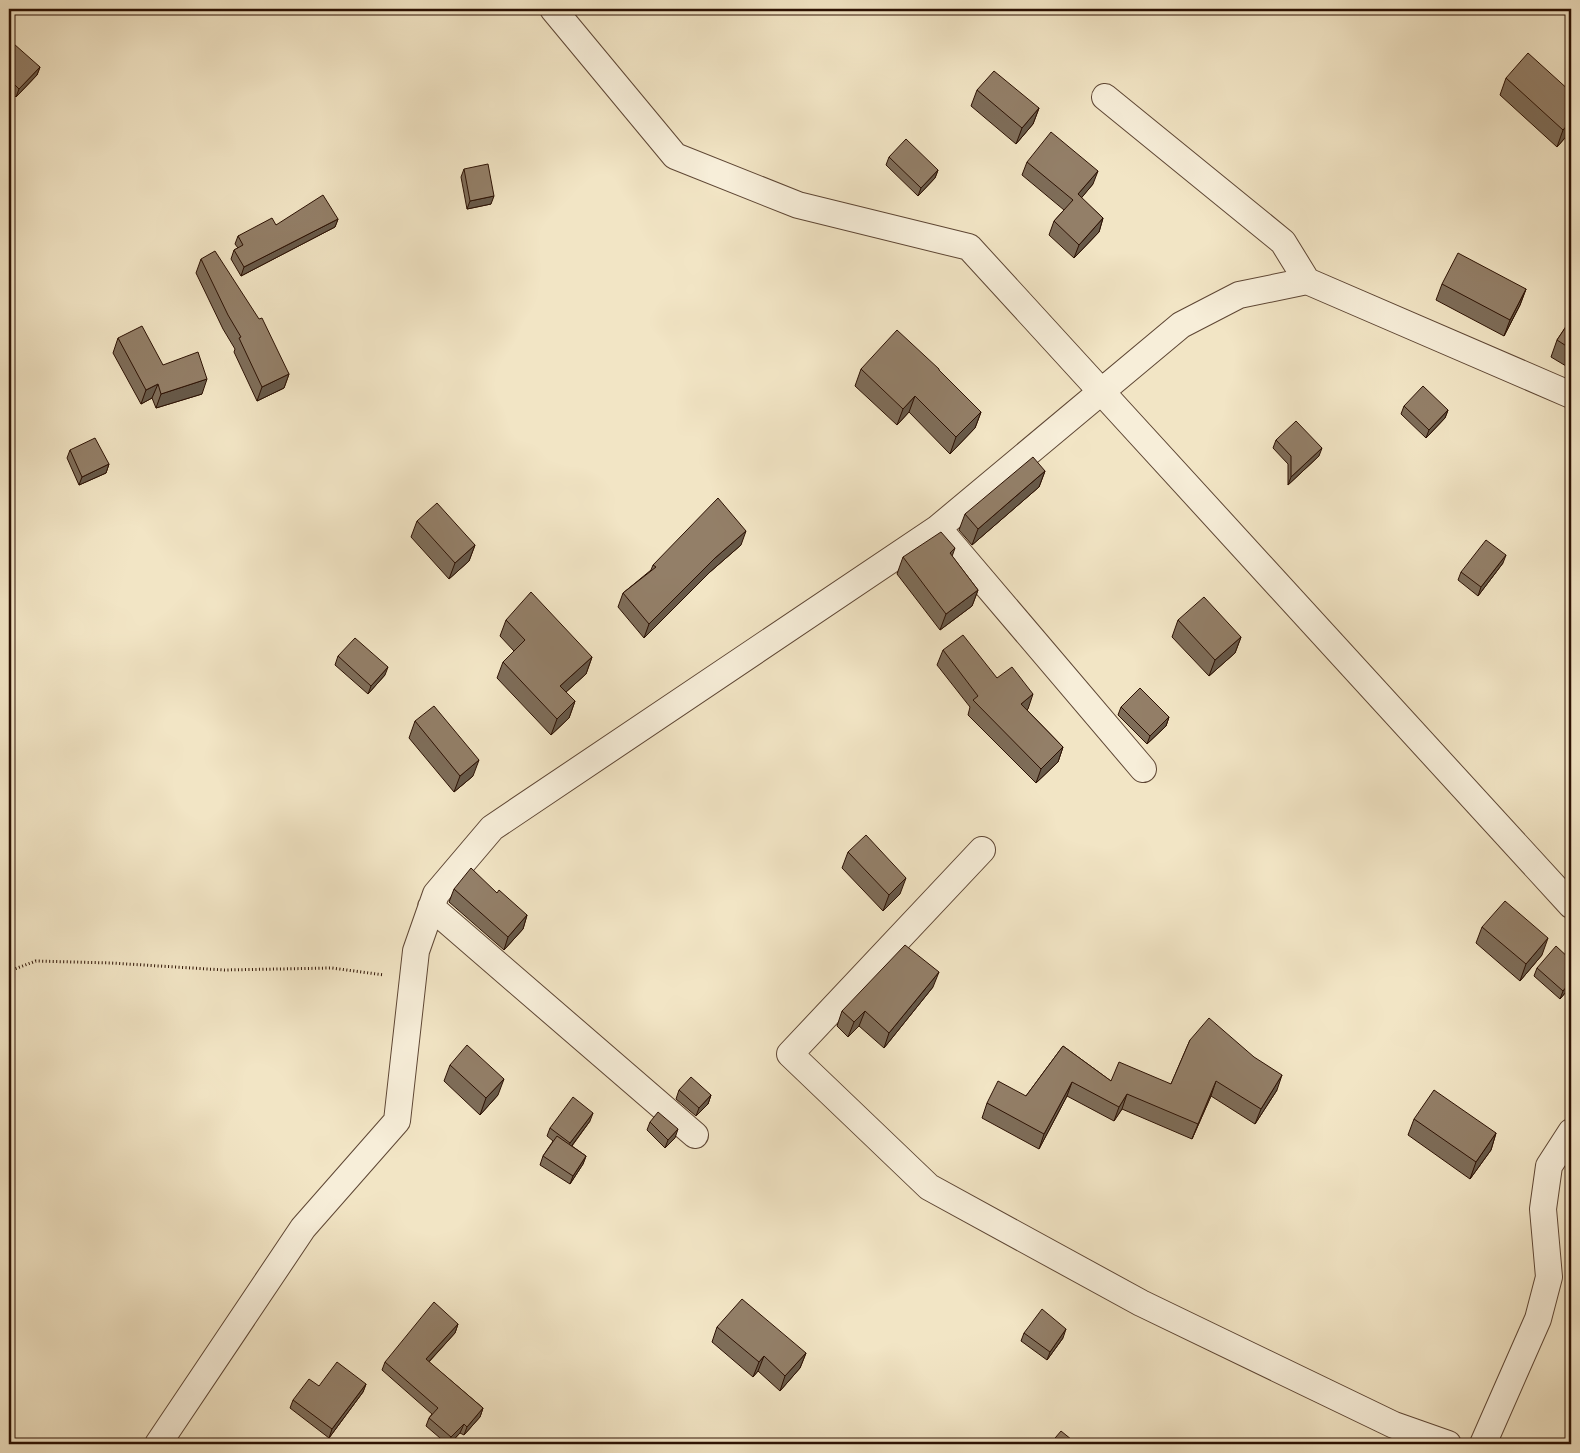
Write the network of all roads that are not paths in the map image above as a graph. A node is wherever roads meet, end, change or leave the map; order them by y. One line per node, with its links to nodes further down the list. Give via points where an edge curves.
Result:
1 (553, 9): 4 (street, via 675,156 798,205 969,248)
2 (1105, 97): 3 (street, via 1283,242)
3 (1306, 281): 4 (street, via 1239,295 1190,321); 5 (street)
4 (1102, 392): 6 (street); 9 (street)
5 (1571, 394)
6 (938, 528): 7 (street); 10 (street, via 492,828 436,894)
7 (1143, 769)
8 (982, 850): 14 (street, via 790,1054 929,1187 1141,1303 1394,1425)
9 (1571, 905)
10 (431, 907): 12 (street); 13 (street, via 416,951 397,1121 303,1228)
11 (1571, 1132): 15 (street, via 1549,1166 1543,1209 1549,1277 1538,1319)
12 (695, 1135)
13 (158, 1444)
14 (1448, 1444)
15 (1483, 1444)

